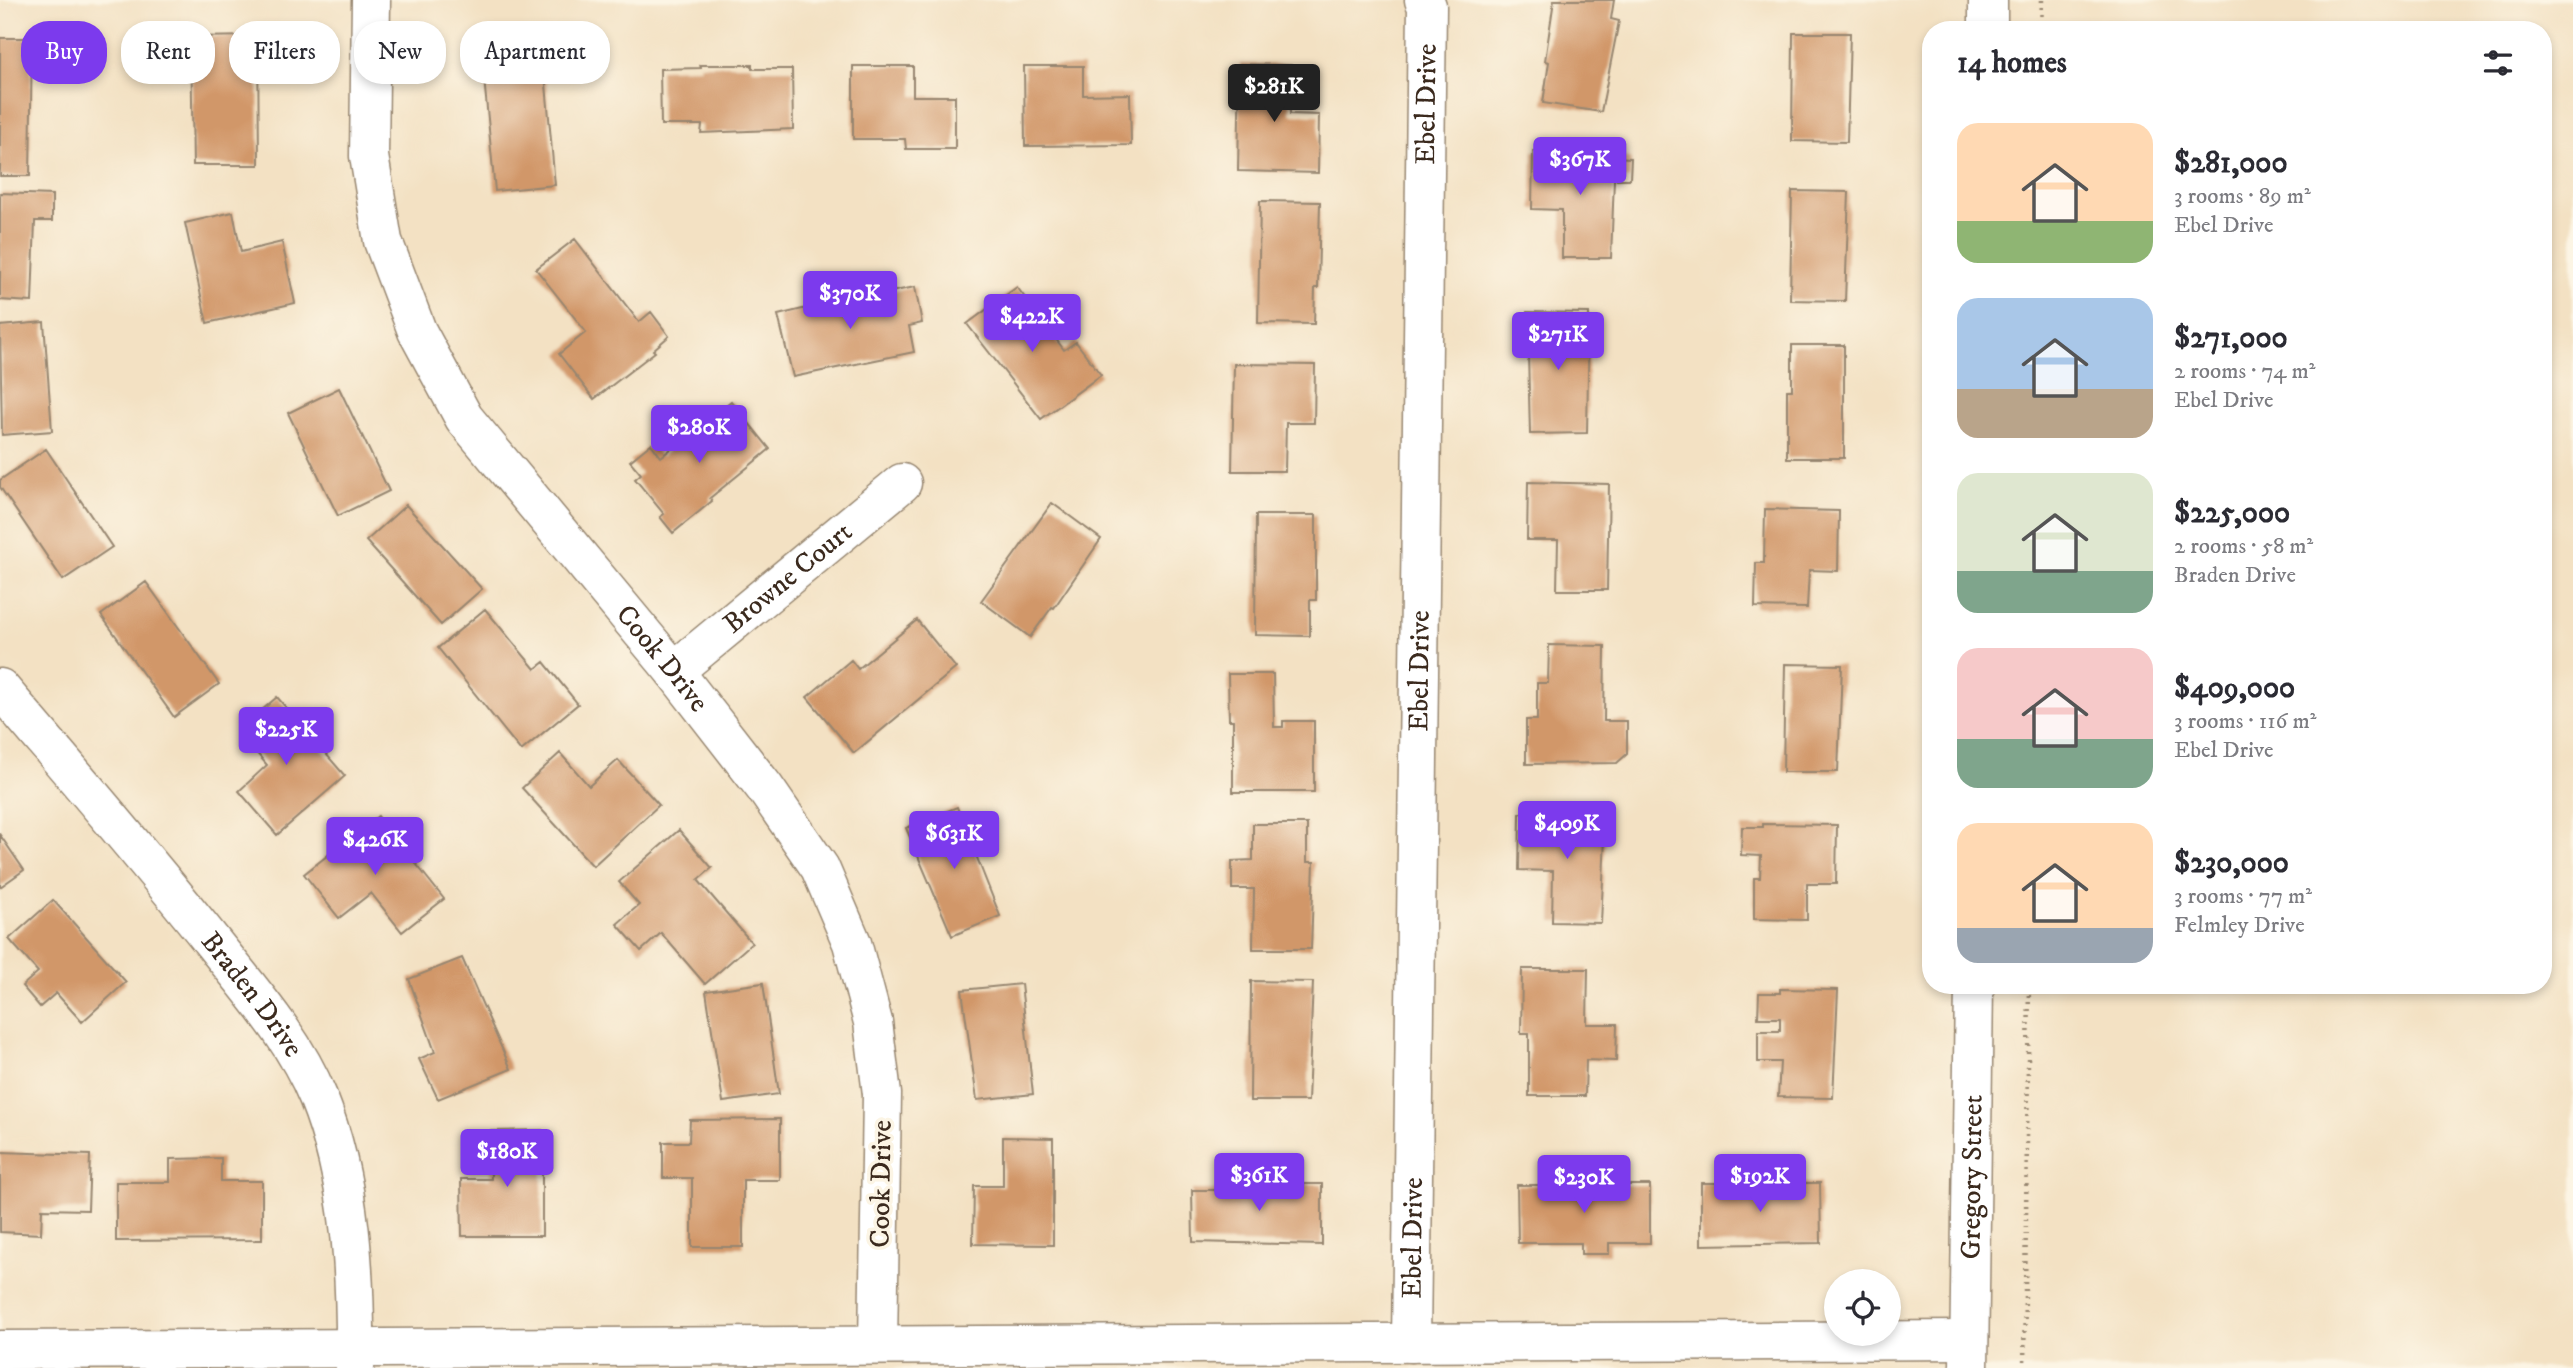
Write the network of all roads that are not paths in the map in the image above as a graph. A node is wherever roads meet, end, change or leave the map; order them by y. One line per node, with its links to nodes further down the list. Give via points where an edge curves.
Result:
1 (371, 0): 6 (street, Cook Drive, via 369,156 383,241 417,331 464,418)
2 (1424, 0): 9 (street, Ebel Drive)
3 (1989, 0): 4 (street)
4 (1988, 21)
5 (902, 484): 6 (street, Browne Court)
6 (674, 671): 10 (street, Cook Drive, via 820,867 852,943 873,1022 882,1094)
7 (0, 688): 13 (street, Braden Drive, via 165,882 276,1022 317,1096 338,1159 355,1274)
8 (1974, 994): 12 (street, Gregory Street)
9 (1410, 1343): 10 (street); 12 (street)
10 (878, 1345): 13 (street)
11 (0, 1350): 13 (street)
12 (1969, 1354)
13 (355, 1358)

